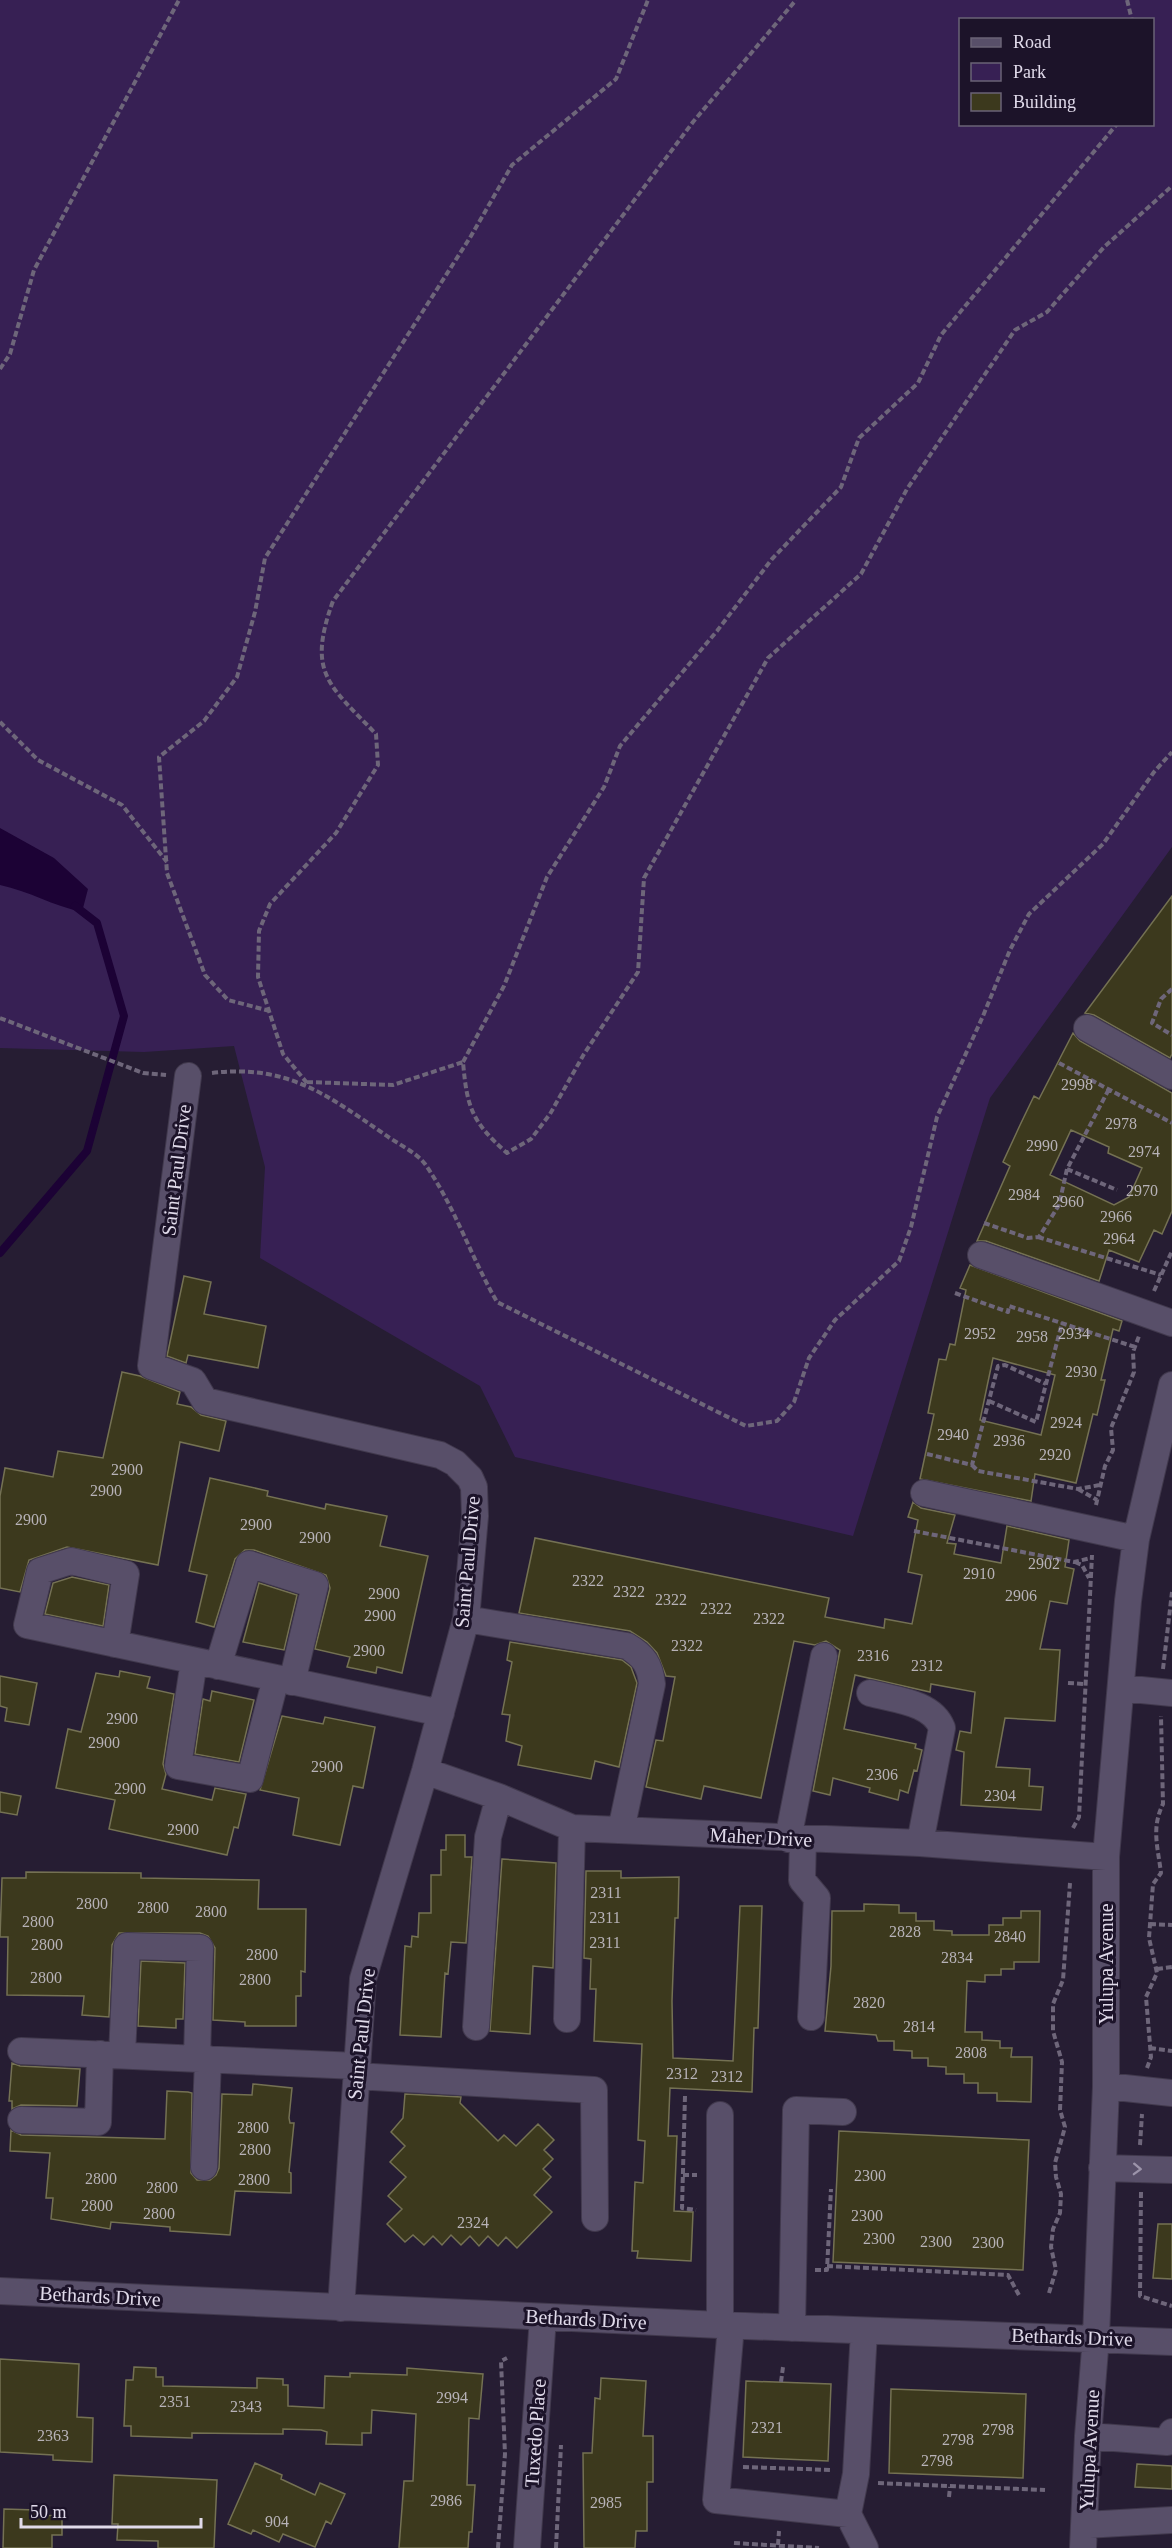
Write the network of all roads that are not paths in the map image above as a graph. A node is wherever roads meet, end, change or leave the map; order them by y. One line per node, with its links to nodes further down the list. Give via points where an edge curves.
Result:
1 (1087, 1028): 3 (street)
2 (188, 1076): 9 (street, Saint Paul Drive, via 150,1366 193,1381 205,1401 440,1455 455,1463 470,1478 476,1503)
3 (1172, 1076)
4 (981, 1255): 5 (street)
5 (1172, 1323)
6 (1172, 1385): 8 (street, Yulupa Avenue)
7 (924, 1493): 8 (street)
8 (1136, 1539): 14 (street, Yulupa Avenue)
9 (466, 1619): 17 (street, Saint Paul Drive); 21 (street, via 627,1646 645,1660 652,1684)
10 (115, 1644): 12 (street)
11 (824, 1656): 22 (street)
12 (206, 1663): 13 (street); 13 (street, via 249,1564 315,1585); 13 (street, via 178,1766 250,1779)
13 (284, 1680): 17 (street)
14 (1121, 1688): 15 (street); 24 (street, Yulupa Avenue)
15 (1167, 1693)
16 (870, 1694): 23 (street, via 928,1709 938,1717 942,1728)
17 (441, 1713): 18 (street, Saint Paul Drive)
18 (425, 1772): 19 (street, Maher Drive); 31 (street, Saint Paul Drive, via 363,1979)
19 (499, 1797): 20 (street, Maher Drive); 27 (street, via 488,1837)
20 (572, 1828): 21 (street, Maher Drive); 26 (street)
21 (621, 1830): 22 (street, Maher Drive)
22 (795, 1839): 23 (street, Maher Drive); 25 (street, via 802,1880 817,1898)
23 (920, 1843): 24 (street, Maher Drive)
24 (1107, 1857): 32 (street, Yulupa Avenue)
25 (811, 2017)
26 (567, 2019)
27 (476, 2027)
28 (21, 2051): 29 (street)
29 (111, 2054): 30 (street); 30 (street, via 127,1946 200,1948); 36 (street, via 98,2122)
30 (202, 2059): 31 (street); 37 (street)
31 (356, 2071): 40 (street, via 594,2090); 42 (street, Saint Paul Drive)
32 (1106, 2086): 33 (street); 38 (street, Yulupa Avenue)
33 (1172, 2093)
34 (843, 2112): 45 (street, via 796,2110)
35 (720, 2115): 44 (street)
36 (21, 2120)
37 (204, 2167)
38 (1102, 2168): 39 (street, one-way to 39); 47 (street, Yulupa Avenue)
39 (1172, 2170)
40 (595, 2218)
41 (0, 2291): 42 (street, Bethards Drive)
42 (342, 2308): 43 (street, Bethards Drive)
43 (543, 2317): 44 (street, Bethards Drive); 54 (street, Tuxedo Place)
44 (726, 2326): 45 (street, Bethards Drive); 51 (street, via 716,2500)
45 (792, 2328): 46 (street, Bethards Drive)
46 (864, 2331): 47 (street, Bethards Drive); 51 (street)
47 (1096, 2337): 48 (street, Bethards Drive); 50 (street, Yulupa Avenue)
48 (1172, 2342)
49 (1172, 2432): 50 (street, via 1167,2442)
50 (1088, 2436): 53 (street, Yulupa Avenue)
51 (848, 2514): 55 (street)
52 (1172, 2520): 53 (street)
53 (1084, 2536)
54 (527, 2548)
55 (865, 2548)

